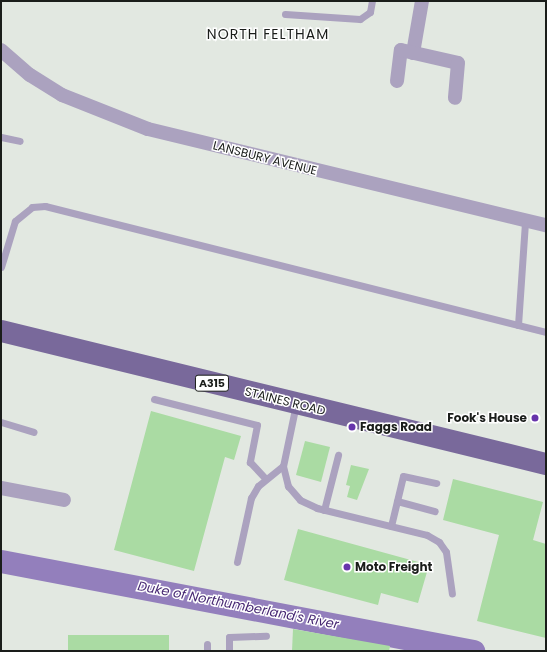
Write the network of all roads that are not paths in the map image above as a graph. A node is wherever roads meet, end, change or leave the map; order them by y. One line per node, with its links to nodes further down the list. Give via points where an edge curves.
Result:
1 (372, 1): 3 (lane, via 370,12 360,19)
2 (422, 1): 5 (street)
3 (285, 14)
4 (1, 50): 10 (street, LANSBURY AVENUE, via 30,75 62,95 148,129)
5 (412, 53): 6 (street, via 401,50); 7 (street, via 458,63)
6 (397, 81)
7 (455, 98)
8 (1, 137): 9 (lane)
9 (20, 141)
10 (524, 222): 11 (street, LANSBURY AVENUE); 13 (lane)
11 (546, 225)
12 (1, 267): 13 (lane, via 15,221 32,207 45,206)
13 (518, 325): 15 (lane)
14 (1, 331): 17 (main road, STAINES ROAD / A315)
15 (546, 332)
16 (154, 399): 23 (lane, via 257,425 250,462)
17 (296, 404): 21 (main road, STAINES ROAD / A315); 22 (lane)
18 (1, 422): 19 (lane)
19 (34, 432)
20 (338, 455): 28 (lane)
21 (546, 464)
22 (283, 466): 23 (lane); 28 (lane, via 288,486 300,500)
23 (266, 479): 31 (lane, via 251,498)
24 (436, 483): 27 (lane, via 403,476)
25 (1, 488): 26 (street)
26 (64, 500)
27 (397, 501): 29 (lane); 30 (lane)
28 (324, 510): 30 (lane)
29 (435, 511)
30 (391, 526): 32 (lane, via 427,535 439,542 446,552)
31 (237, 562)
32 (452, 594)
33 (266, 636): 34 (lane, via 229,637)
34 (229, 651)

